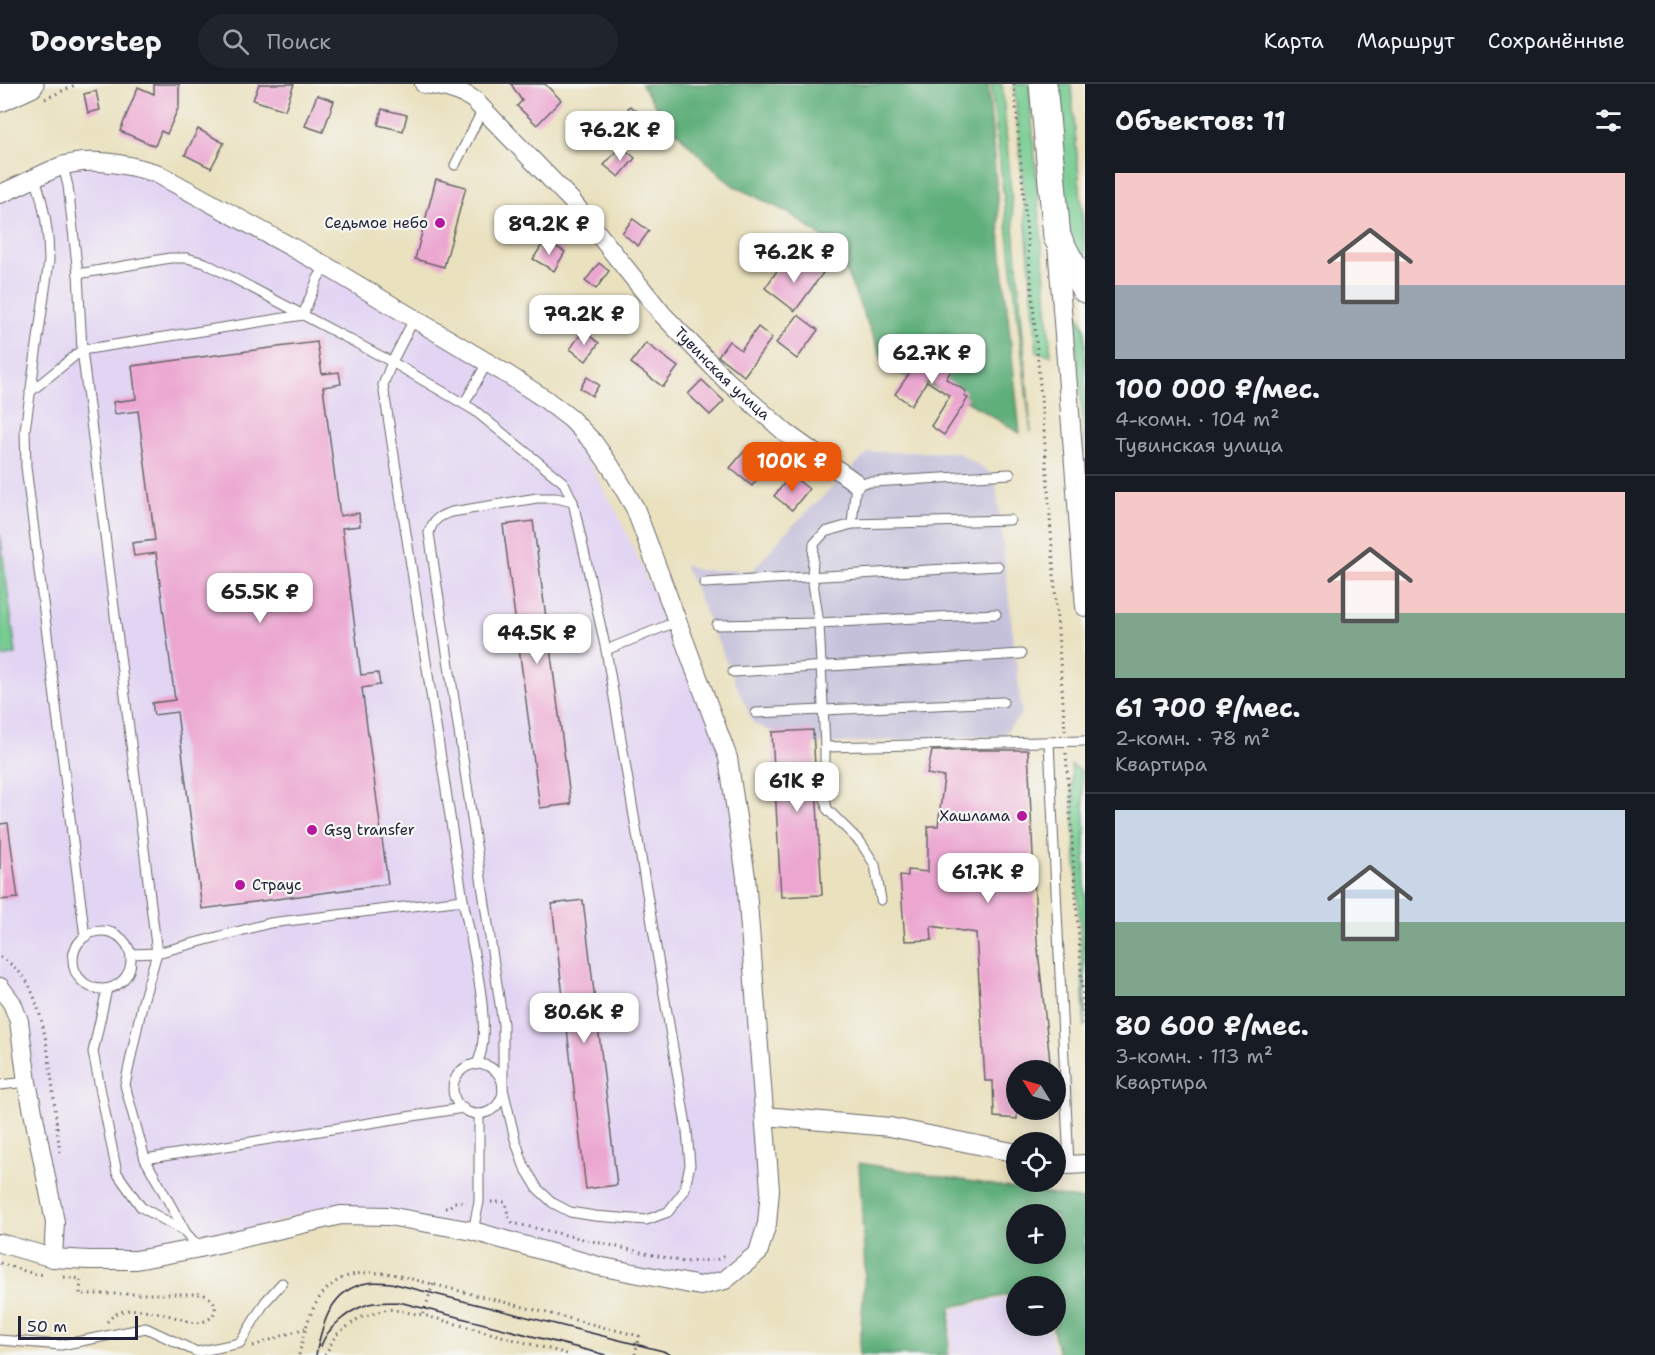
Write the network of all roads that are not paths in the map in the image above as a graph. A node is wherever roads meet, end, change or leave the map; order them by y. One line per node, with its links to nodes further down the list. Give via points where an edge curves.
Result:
1 (30, 84): 5 (main road)
2 (424, 84): 4 (street, Тувинская улица)
3 (1043, 84): 11 (main road)
4 (468, 89): 6 (street, Тувинская улица)
5 (0, 98)
6 (483, 109): 7 (lane); 23 (street, Тувинская улица, via 571,200 663,315 726,380 786,433)
7 (455, 165)
8 (63, 166): 9 (street); 12 (street, via 101,162 156,173); 13 (lane)
9 (35, 177): 10 (street); 20 (lane, via 49,261)
10 (0, 194)
11 (1057, 237): 14 (main road); 30 (street)
12 (326, 266): 15 (lane); 16 (street)
13 (78, 274): 15 (lane, via 187,258 205,263); 17 (lane)
14 (1085, 289)
15 (303, 315): 17 (lane); 18 (lane)
16 (414, 320): 18 (lane); 19 (street)
17 (82, 350): 20 (lane); 48 (lane)
18 (392, 362): 21 (lane); 45 (lane, via 383,386)
19 (487, 363): 21 (lane); 32 (street, via 545,399 594,443 635,508)
20 (30, 392): 47 (lane, via 26,467)
21 (464, 404): 24 (lane, via 564,483)
22 (1010, 474): 23 (lane)
23 (856, 483): 26 (lane)
24 (573, 502): 35 (lane); 55 (lane, via 537,498 452,512 439,516 429,533 503,1024)
25 (1010, 520): 26 (lane)
26 (852, 524): 28 (lane, via 825,532 814,544)
27 (999, 566): 28 (lane)
28 (812, 576): 29 (lane); 33 (lane)
29 (704, 583)
30 (1085, 608)
31 (996, 614): 33 (lane)
32 (678, 621): 35 (lane); 58 (street, via 728,758 746,877)
33 (819, 623): 34 (lane); 37 (lane)
34 (717, 625)
35 (606, 650): 55 (lane, via 687,1131 690,1165 684,1191 668,1212 646,1220 570,1212 554,1203 538,1189 524,1166)
36 (1021, 654): 37 (lane)
37 (820, 665): 38 (lane); 40 (lane)
38 (733, 672)
39 (1003, 702): 40 (lane)
40 (823, 710): 41 (lane); 44 (lane)
41 (756, 713)
42 (1085, 741): 43 (lane)
43 (1049, 742): 44 (lane); 61 (lane)
44 (825, 747): 46 (lane, via 827,809 861,843 875,865)
45 (463, 900): 48 (lane, via 270,923); 52 (lane, via 484,1018 481,1057)
46 (881, 900)
47 (85, 937): 49 (lane, via 103,931 112,933 121,938); 51 (lane, via 75,953 76,972 88,986)
48 (157, 953): 49 (lane); 60 (lane, via 125,1085)
49 (131, 954): 51 (lane, via 123,981)
50 (0, 987): 53 (street, via 19,1021)
51 (107, 989): 63 (lane, via 93,1052 117,1173 141,1207)
52 (476, 1065): 55 (lane, via 494,1070); 56 (lane, via 465,1069 455,1082 455,1098)
53 (27, 1082): 54 (lane); 66 (street, via 55,1222)
54 (0, 1085)
55 (503, 1089): 57 (lane, via 497,1106)
56 (463, 1108): 57 (lane); 60 (lane)
57 (479, 1114): 62 (lane, via 479,1202)
58 (765, 1116): 59 (street, via 890,1127); 62 (street, via 770,1190 767,1224 758,1253 725,1280 700,1286 677,1283 598,1266)
59 (1006, 1151)
60 (145, 1159): 63 (lane)
61 (1070, 1164)
62 (473, 1231): 65 (street, via 388,1216 341,1215)
63 (186, 1233): 65 (lane)
64 (0, 1243): 66 (street)
65 (200, 1248): 66 (street, via 136,1260 89,1260)
66 (52, 1267)
67 (282, 1283): 68 (lane, via 265,1302 240,1343 197,1352 146,1328 61,1345)
68 (0, 1340)

